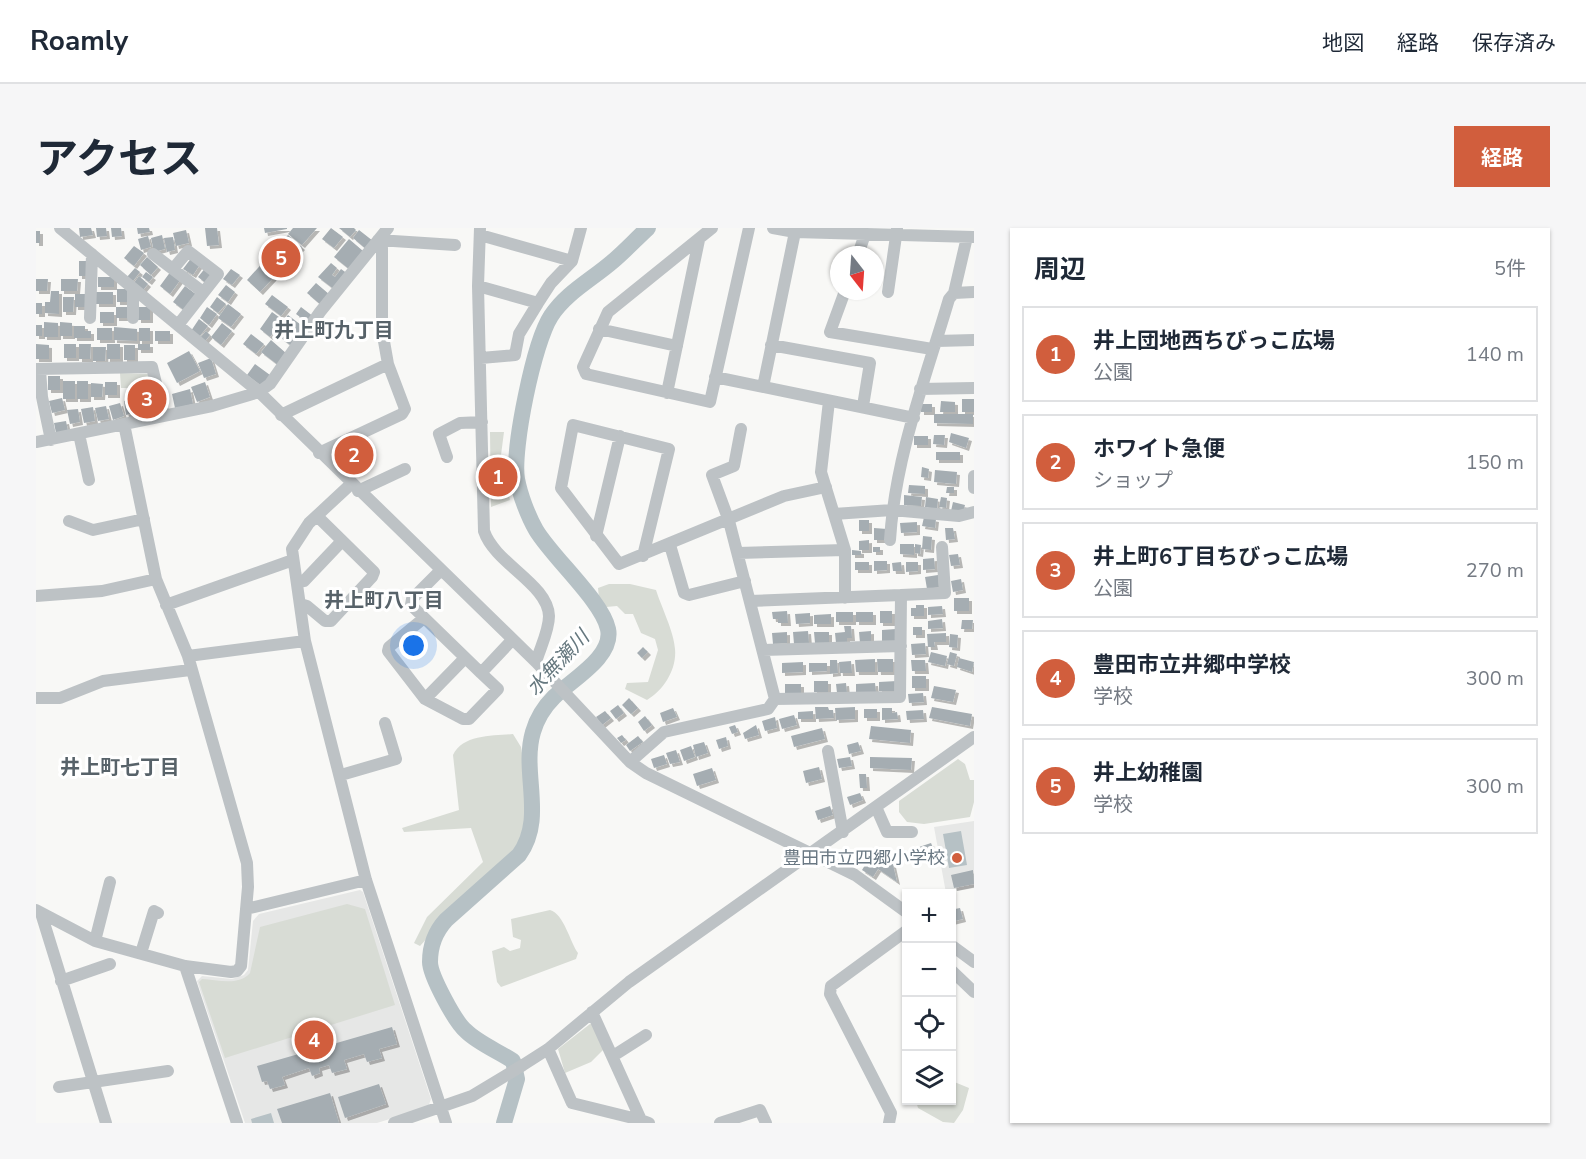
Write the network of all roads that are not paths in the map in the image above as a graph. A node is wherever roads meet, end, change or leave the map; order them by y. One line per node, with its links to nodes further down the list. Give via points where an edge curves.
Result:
1 (60, 228): 17 (street)
2 (388, 228): 13 (street)
3 (581, 228): 19 (street)
4 (712, 228): 14 (street)
5 (749, 228): 40 (street)
6 (773, 228): 9 (street)
7 (897, 231): 10 (street); 11 (street); 24 (street)
8 (480, 232): 19 (street); 21 (street)
9 (795, 232): 11 (street); 34 (street)
10 (944, 232): 12 (street)
11 (866, 234): 16 (street)
12 (970, 237): 25 (street)
13 (378, 240): 15 (street); 38 (street, via 382,248 382,330); 44 (street, via 320,312 270,384)
14 (699, 240): 32 (street, via 608,312); 36 (street)
15 (455, 244)
16 (861, 246)
17 (92, 254): 22 (street); 29 (street)
18 (153, 254): 20 (street)
19 (572, 261): 28 (street)
20 (173, 269): 23 (street); 23 (street, via 188,251 218,274)
21 (478, 286): 28 (street); 37 (street)
22 (133, 289): 30 (street); 31 (street)
23 (203, 292): 31 (street)
24 (888, 292)
25 (954, 292): 26 (street); 35 (street)
26 (974, 292)
27 (842, 300): 35 (street, via 830,332)
28 (538, 303): 37 (street, via 519,334 515,356)
29 (90, 318)
30 (133, 318)
31 (178, 325): 44 (street)
32 (599, 329): 36 (street); 45 (street, via 583,367 586,374)
33 (974, 340): 35 (street)
34 (771, 345): 41 (street); 47 (street, via 870,363)
35 (934, 345): 43 (street)
36 (677, 346): 45 (street)
37 (481, 358): 51 (street)
38 (388, 364): 48 (street); 58 (street, via 405,409 402,414)
39 (38, 369): 49 (street, via 152,367); 56 (street)
40 (715, 377): 41 (street); 45 (street, via 710,402)
41 (763, 387): 46 (street)
42 (974, 388): 43 (street)
43 (920, 389): 50 (street)
44 (259, 392): 48 (street); 49 (street)
45 (667, 393)
46 (829, 402): 47 (street); 64 (street, via 821,472)
47 (863, 406): 50 (street)
48 (281, 415): 58 (street)
49 (164, 416): 52 (street)
50 (914, 418): 66 (street)
51 (482, 422): 59 (street, via 460,423 439,434); 99 (street, via 486,537 497,555 544,600 549,616)
52 (124, 424): 54 (street); 70 (street)
53 (741, 429): 72 (street, via 734,466 712,475)
54 (79, 434): 56 (street); 62 (street)
55 (620, 436): 73 (street); 73 (street, via 573,425 561,488); 80 (street, via 669,449)
56 (51, 440): 57 (street)
57 (36, 442)
58 (319, 453): 63 (street)
59 (447, 458)
60 (405, 469): 63 (street)
61 (974, 476): 65 (street)
62 (89, 480)
63 (354, 487): 69 (street); 82 (street)
64 (826, 487): 68 (street); 72 (street, via 784,496)
65 (974, 488)
66 (892, 510): 67 (street, via 959,516); 68 (street); 74 (street)
67 (974, 512)
68 (834, 514): 78 (street)
69 (318, 517): 75 (street); 81 (street, via 309,523 294,546)
70 (144, 519): 71 (street, via 93,530); 83 (street)
71 (69, 521)
72 (729, 521): 76 (street); 79 (street)
73 (596, 536): 80 (street, via 619,564)
74 (890, 540)
75 (342, 541): 85 (street, via 304,581); 91 (street, via 374,572 372,577 331,621)
76 (670, 545): 80 (street); 84 (street, via 684,593 688,595)
77 (942, 547): 86 (street, via 945,593)
78 (845, 550): 79 (street); 88 (street)
79 (738, 553): 84 (street)
80 (643, 555)
81 (293, 560): 85 (street); 90 (street)
82 (440, 571): 92 (street, via 411,602); 93 (street)
83 (156, 579): 87 (street, via 102,591); 90 (street)
84 (745, 580): 89 (street)
85 (297, 582): 91 (street)
86 (901, 595): 88 (street); 95 (street)
87 (36, 596)
88 (845, 598): 89 (street)
89 (750, 601): 96 (street)
90 (166, 604): 97 (street)
91 (300, 604): 94 (street)
92 (424, 618): 98 (street); 103 (street, via 388,651)
93 (512, 640): 99 (street); 101 (street)
94 (305, 641): 97 (street); 109 (street)
95 (901, 646): 96 (street); 104 (street, via 900,697)
96 (763, 650): 104 (street)
97 (188, 656): 100 (street)
98 (465, 658): 101 (street); 103 (street)
99 (536, 662): 108 (street)
100 (189, 670): 102 (street, via 103,681 60,698); 116 (street, via 248,863)
101 (481, 673): 103 (street, via 498,688 469,719)
102 (36, 698)
103 (424, 699)
104 (775, 699): 108 (street, via 768,709 658,734)
105 (386, 723): 109 (street, via 396,759)
106 (974, 737): 110 (street)
107 (828, 751): 111 (street)
108 (630, 762): 113 (street)
109 (341, 775): 114 (street)
110 (876, 807): 111 (street); 112 (street, via 887,832)
111 (843, 831): 113 (street)
112 (912, 832)
113 (812, 852): 117 (street, via 855,875); 130 (street)
114 (366, 880): 116 (street); 137 (street)
115 (110, 882): 121 (street)
116 (246, 909): 126 (street, via 241,966 237,971)
117 (902, 909)
118 (38, 911): 121 (street); 128 (street)
119 (158, 913): 123 (street, via 154,911)
120 (902, 934): 145 (street, via 831,986 830,994 891,1113)
121 (95, 941): 123 (street)
122 (956, 949): 124 (street)
123 (141, 952): 126 (street)
124 (974, 962)
125 (110, 964): 128 (street)
126 (185, 966): 140 (street)
127 (956, 975): 129 (street)
128 (61, 981): 135 (street)
129 (974, 992)
130 (592, 1012): 132 (street); 133 (street)
131 (646, 1035): 133 (street)
132 (548, 1049): 137 (street, via 486,1089); 138 (street, via 572,1103)
133 (613, 1056): 138 (street)
134 (168, 1071): 135 (street)
135 (92, 1083): 136 (street); 139 (street)
136 (59, 1087)
137 (441, 1108): 141 (street); 142 (street)
138 (645, 1121)
139 (106, 1123)
140 (237, 1123)
141 (394, 1123)
142 (446, 1123)
143 (720, 1123): 144 (street, via 760,1110)
144 (766, 1123)
145 (889, 1123)

